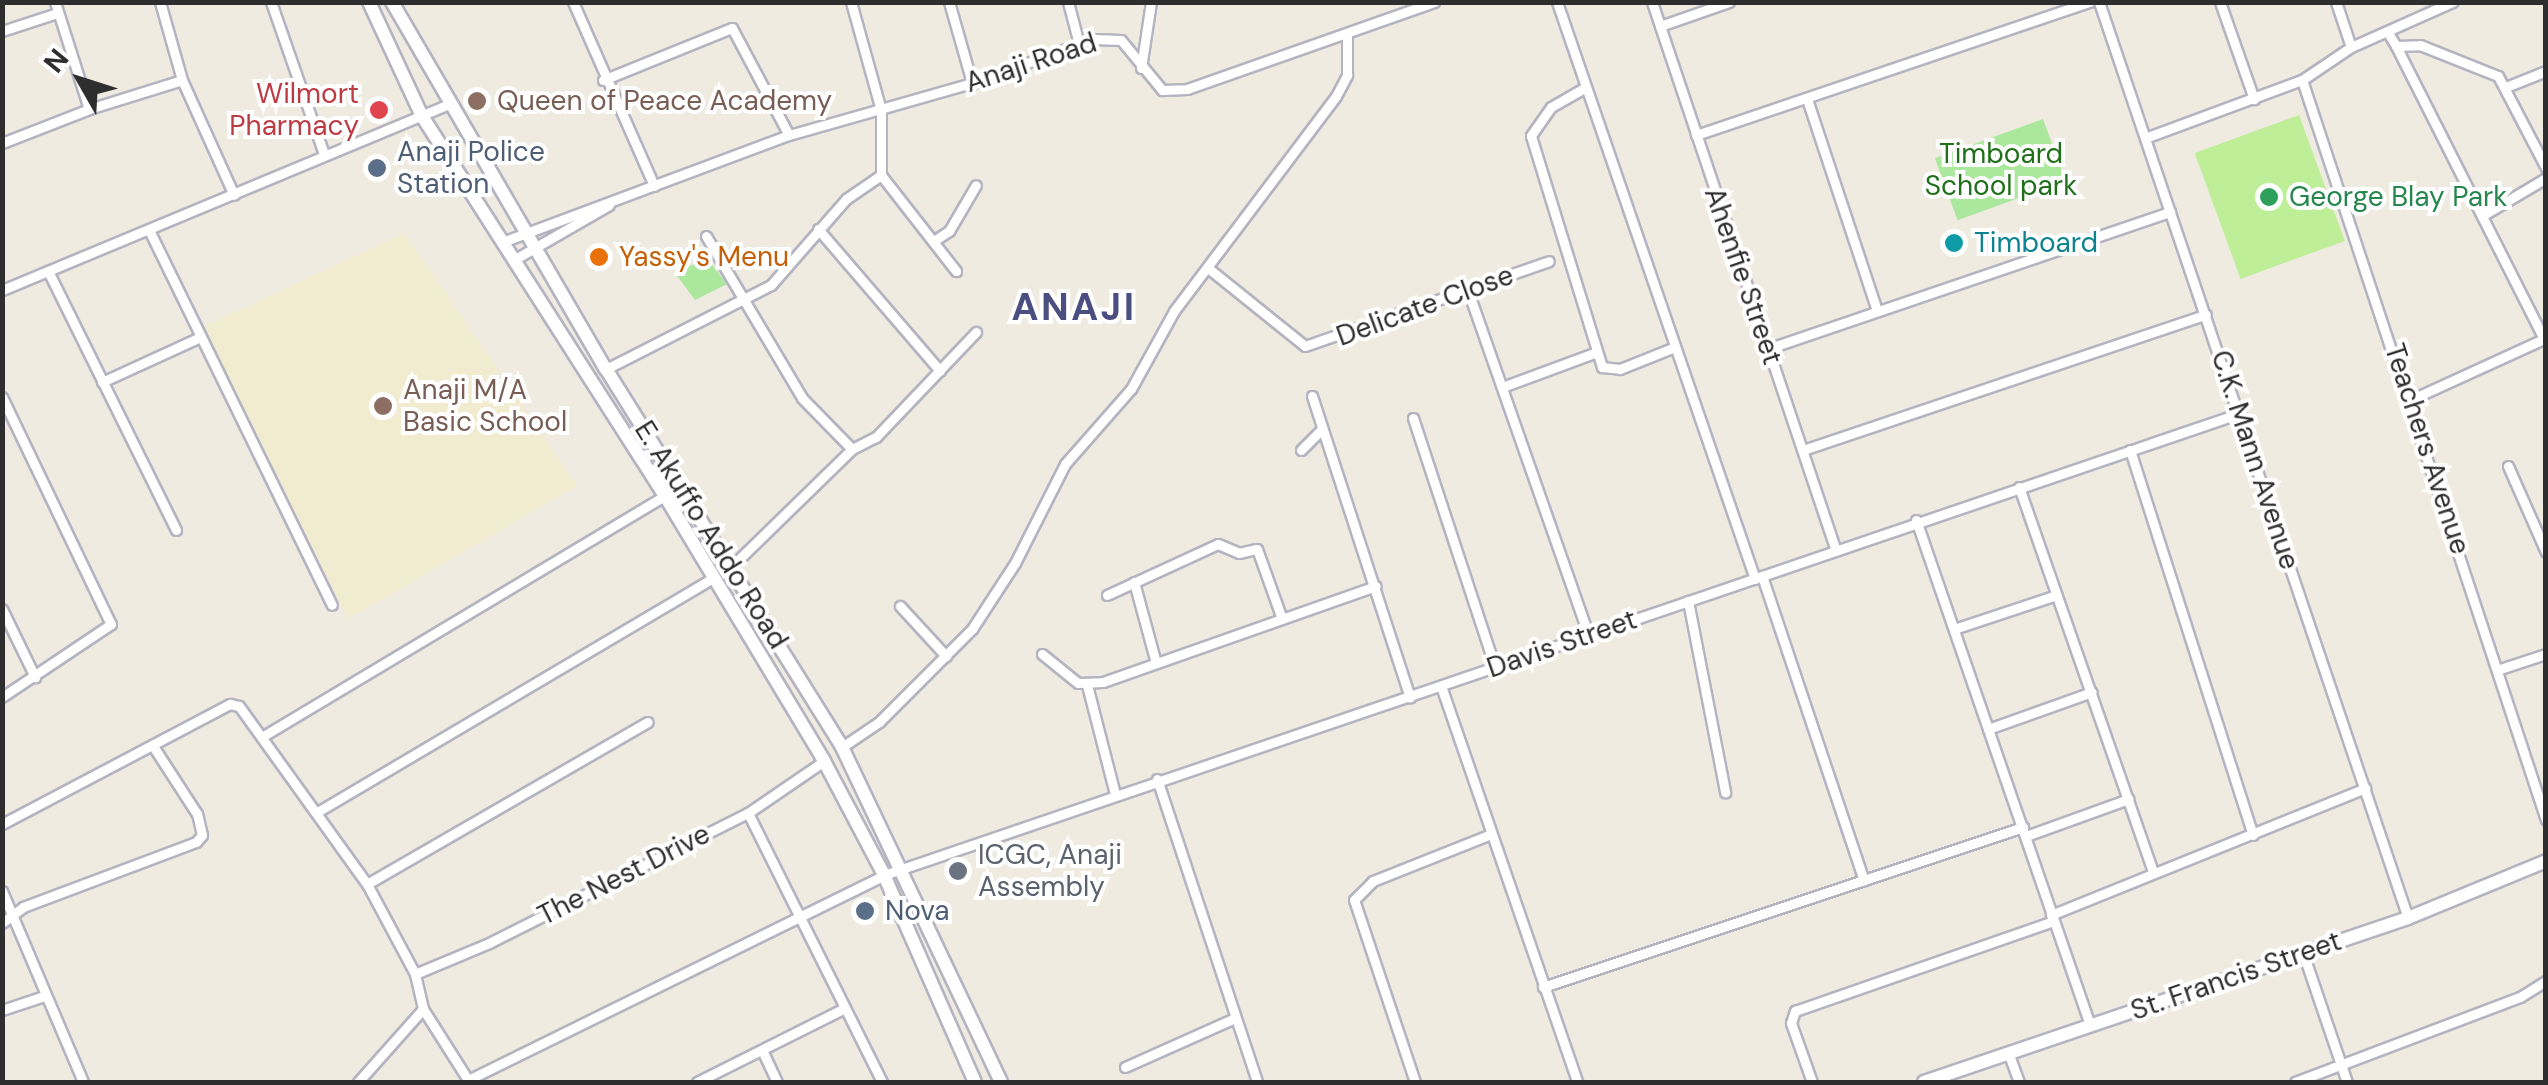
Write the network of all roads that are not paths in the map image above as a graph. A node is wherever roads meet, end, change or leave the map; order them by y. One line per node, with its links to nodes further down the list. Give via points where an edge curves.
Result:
1 (160, 2): 30 (street)
2 (271, 2): 46 (street)
3 (368, 2): 41 (main road, E. Akuffo Addo Road)
4 (392, 2): 38 (main road, E. Akuffo Addo Road)
5 (573, 2): 31 (street)
6 (852, 2): 40 (street)
7 (948, 2): 33 (street)
8 (1068, 2): 25 (street)
9 (1152, 2): 28 (street)
10 (1434, 2): 19 (street, Anaji Road)
11 (1556, 2): 35 (street)
12 (1652, 2): 21 (street, Ahenfie Street)
13 (1729, 2): 21 (street)
14 (2090, 2): 36 (street)
15 (2098, 2): 44 (street, C.K. Mann Avenue)
16 (2220, 2): 37 (street)
17 (2336, 2): 27 (street)
18 (2452, 2): 23 (street)
19 (1408, 7): 24 (street, Anaji Road)
20 (56, 8): 22 (street); 39 (street)
21 (1660, 26): 42 (street, Ahenfie Street)
22 (2, 31)
23 (2387, 31): 26 (street); 27 (street)
24 (1347, 35): 28 (street, Anaji Road, via 1187,89 1162,90); 65 (street, via 1347,75 1336,96)
25 (1079, 44): 28 (street, Anaji Road, via 1121,40); 33 (street, Anaji Road)
26 (2396, 46): 34 (street, via 2420,45 2490,71); 55 (street)
27 (2351, 47): 32 (street)
28 (1142, 68)
29 (2546, 71): 34 (street)
30 (182, 80): 39 (street); 52 (street)
31 (603, 80): 43 (street, via 732,28); 51 (street)
32 (2302, 80): 37 (street); 85 (street, Teachers Avenue)
33 (972, 84): 40 (street, Anaji Road)
34 (2506, 87): 47 (street)
35 (1586, 88): 76 (street); 78 (street, via 1551,107 1531,136)
36 (1807, 99): 42 (street); 71 (street)
37 (2254, 99): 44 (street)
38 (447, 105): 41 (street); 57 (main road, E. Akuffo Addo Road)
39 (90, 109): 45 (street)
40 (881, 110): 43 (street, Anaji Road); 48 (street)
41 (422, 116): 46 (street); 61 (main road, E. Akuffo Addo Road)
42 (1696, 135): 77 (street, Ahenfie Street)
43 (789, 136): 51 (street, Anaji Road)
44 (2145, 138): 54 (street, C.K. Mann Avenue)
45 (2, 142)
46 (324, 154): 52 (street)
47 (2546, 168)
48 (881, 176): 58 (street); 60 (street)
49 (2546, 178): 55 (street)
50 (976, 185): 60 (street, via 948,231)
51 (654, 186): 53 (street, Anaji Road)
52 (234, 195): 56 (street)
53 (610, 205): 57 (street, Anaji Road); 62 (street, Anaji Road)
54 (2170, 212): 71 (street); 72 (street, C.K. Mann Avenue)
55 (2482, 216): 75 (street)
56 (149, 230): 67 (street); 74 (street)
57 (523, 230): 61 (street, Anaji Road); 62 (main road, E. Akuffo Addo Road)
58 (818, 230): 70 (street, via 771,285); 80 (street)
59 (706, 236): 70 (street)
60 (935, 240): 66 (street)
61 (505, 241): 63 (main road, E. Akuffo Addo Road)
62 (534, 250): 63 (street, Anaji Road); 79 (main road, E. Akuffo Addo Road)
63 (516, 258): 95 (main road, E. Akuffo Addo Road)
64 (1550, 261): 69 (street, Delicate Close)
65 (1208, 268): 69 (street, Delicate Close, via 1305,346); 116 (street, via 1174,312 1131,389 1065,464 1016,563)
66 (956, 271)
67 (48, 272): 68 (street); 81 (street)
68 (2, 290)
69 (1468, 291): 82 (street)
70 (744, 302): 79 (street, via 730,301); 89 (street, via 802,398)
71 (1877, 311): 77 (street)
72 (2206, 314): 86 (street, C.K. Mann Avenue); 91 (street)
73 (976, 332): 80 (street)
74 (198, 338): 81 (street); 108 (street)
75 (2545, 338): 85 (street)
76 (1675, 347): 78 (street, via 1606,371); 102 (street)
77 (1767, 348): 91 (street, Ahenfie Street)
78 (1597, 352): 82 (street)
79 (606, 368): 100 (main road, E. Akuffo Addo Road)
80 (940, 371): 89 (street, via 876,437)
81 (102, 382): 97 (street)
82 (1505, 386): 113 (street)
83 (1312, 396): 88 (street)
84 (2, 397): 120 (street, via 111,624)
85 (2410, 400): 119 (street, Teachers Avenue)
86 (2240, 412): 92 (street, Davis Street); 133 (street, C.K. Mann Avenue)
87 (1413, 418): 118 (street)
88 (1322, 429): 90 (street); 104 (street)
89 (852, 449): 100 (street)
90 (1302, 450)
91 (1803, 450): 98 (street, Ahenfie Street)
92 (2130, 450): 94 (street, Davis Street); 143 (street)
93 (2508, 466): 99 (street)
94 (2018, 487): 96 (street, Davis Street); 106 (street)
95 (666, 496): 101 (main road, E. Akuffo Addo Road); 128 (street)
96 (1916, 520): 98 (street, Davis Street); 112 (street)
97 (176, 530)
98 (1835, 548): 102 (street, Davis Street)
99 (2546, 552)
100 (732, 566): 130 (main road, E. Akuffo Addo Road)
101 (713, 578): 131 (main road, E. Akuffo Addo Road); 137 (street)
102 (1759, 578): 107 (street, Davis Street); 148 (street)
103 (1134, 582): 105 (street); 111 (street, via 1218,544 1240,553 1257,549); 117 (street)
104 (1376, 586): 111 (street); 125 (street)
105 (1107, 595)
106 (2058, 595): 112 (street); 123 (street)
107 (1688, 602): 113 (street, Davis Street); 134 (street)
108 (332, 604)
109 (900, 606): 116 (street)
110 (2, 610): 120 (street)
111 (1282, 619): 117 (street)
112 (1954, 628): 127 (street)
113 (1588, 634): 118 (street, Davis Street)
114 (1042, 654): 121 (street)
115 (2546, 654): 119 (street)
116 (946, 656): 130 (street, via 880,722)
117 (1156, 663): 121 (street)
118 (1495, 667): 122 (street, Davis Street)
119 (2500, 669): 139 (street, Teachers Avenue)
120 (35, 677): 124 (street)
121 (1087, 685): 135 (street)
122 (1441, 686): 125 (street, Davis Street); 142 (street)
123 (2092, 692): 127 (street); 136 (street)
124 (2, 696)
125 (1410, 697): 132 (street, Davis Street)
126 (648, 722): 149 (street)
127 (1988, 729): 141 (street)
128 (265, 735): 129 (street, via 230,704); 137 (street)
129 (154, 746): 140 (street); 152 (street, via 196,814 196,842)
130 (842, 748): 145 (main road, E. Akuffo Addo Road)
131 (824, 761): 138 (street, The Nest Drive); 147 (main road, E. Akuffo Addo Road)
132 (1157, 779): 135 (street, Davis Street); 164 (street)
133 (2365, 788): 143 (street); 154 (street, C.K. Mann Avenue)
134 (1725, 792)
135 (1115, 794): 145 (street, Davis Street)
136 (2128, 799): 141 (street); 146 (street)
137 (319, 811): 149 (street)
138 (748, 812): 151 (street); 157 (street, The Nest Drive, via 489,944)
139 (2546, 820)
140 (2, 824)
141 (2024, 831): 148 (street); 153 (street)
142 (1491, 834): 159 (street); 179 (street, via 1373,882 1354,900)
143 (2253, 834): 146 (street)
144 (2546, 862): 154 (main road, St. Francis Street)
145 (904, 868): 147 (street, Davis Street); 177 (main road, E. Akuffo Addo Road)
146 (2153, 871): 153 (street)
147 (884, 874): 151 (street, Davis Street); 176 (main road, E. Akuffo Addo Road)
148 (1864, 880): 159 (street)
149 (367, 884): 157 (street)
150 (2, 891): 152 (street)
151 (798, 912): 161 (street); 171 (street, Davis Street)
152 (12, 913): 155 (street); 160 (street)
153 (2052, 918): 165 (street); 181 (street, via 1794,1011 1791,1023)
154 (2408, 918): 156 (main road, St. Francis Street)
155 (2, 923)
156 (2303, 953): 165 (main road, St. Francis Street); 169 (street)
157 (414, 974): 162 (street)
158 (2546, 981): 169 (street)
159 (1543, 987): 180 (street)
160 (44, 996): 163 (street); 172 (street)
161 (845, 1008): 166 (street); 175 (street)
162 (422, 1009): 170 (street); 171 (street)
163 (2, 1010)
164 (1235, 1018): 168 (street); 178 (street)
165 (2090, 1026): 167 (main road, St. Francis Street)
166 (762, 1050): 173 (street); 174 (street)
167 (2008, 1052): 182 (main road, St. Francis Street); 183 (street)
168 (1124, 1067)
169 (2342, 1068): 184 (street); 185 (street)
170 (364, 1080)
171 (468, 1081)
172 (83, 1082)
173 (697, 1082)
174 (778, 1082)
175 (882, 1082)
176 (975, 1082)
177 (1001, 1082)
178 (1257, 1082)
179 (1416, 1082)
180 (1577, 1082)
181 (1812, 1082)
182 (1924, 1082)
183 (2019, 1082)
184 (2295, 1082)
185 (2347, 1082)

